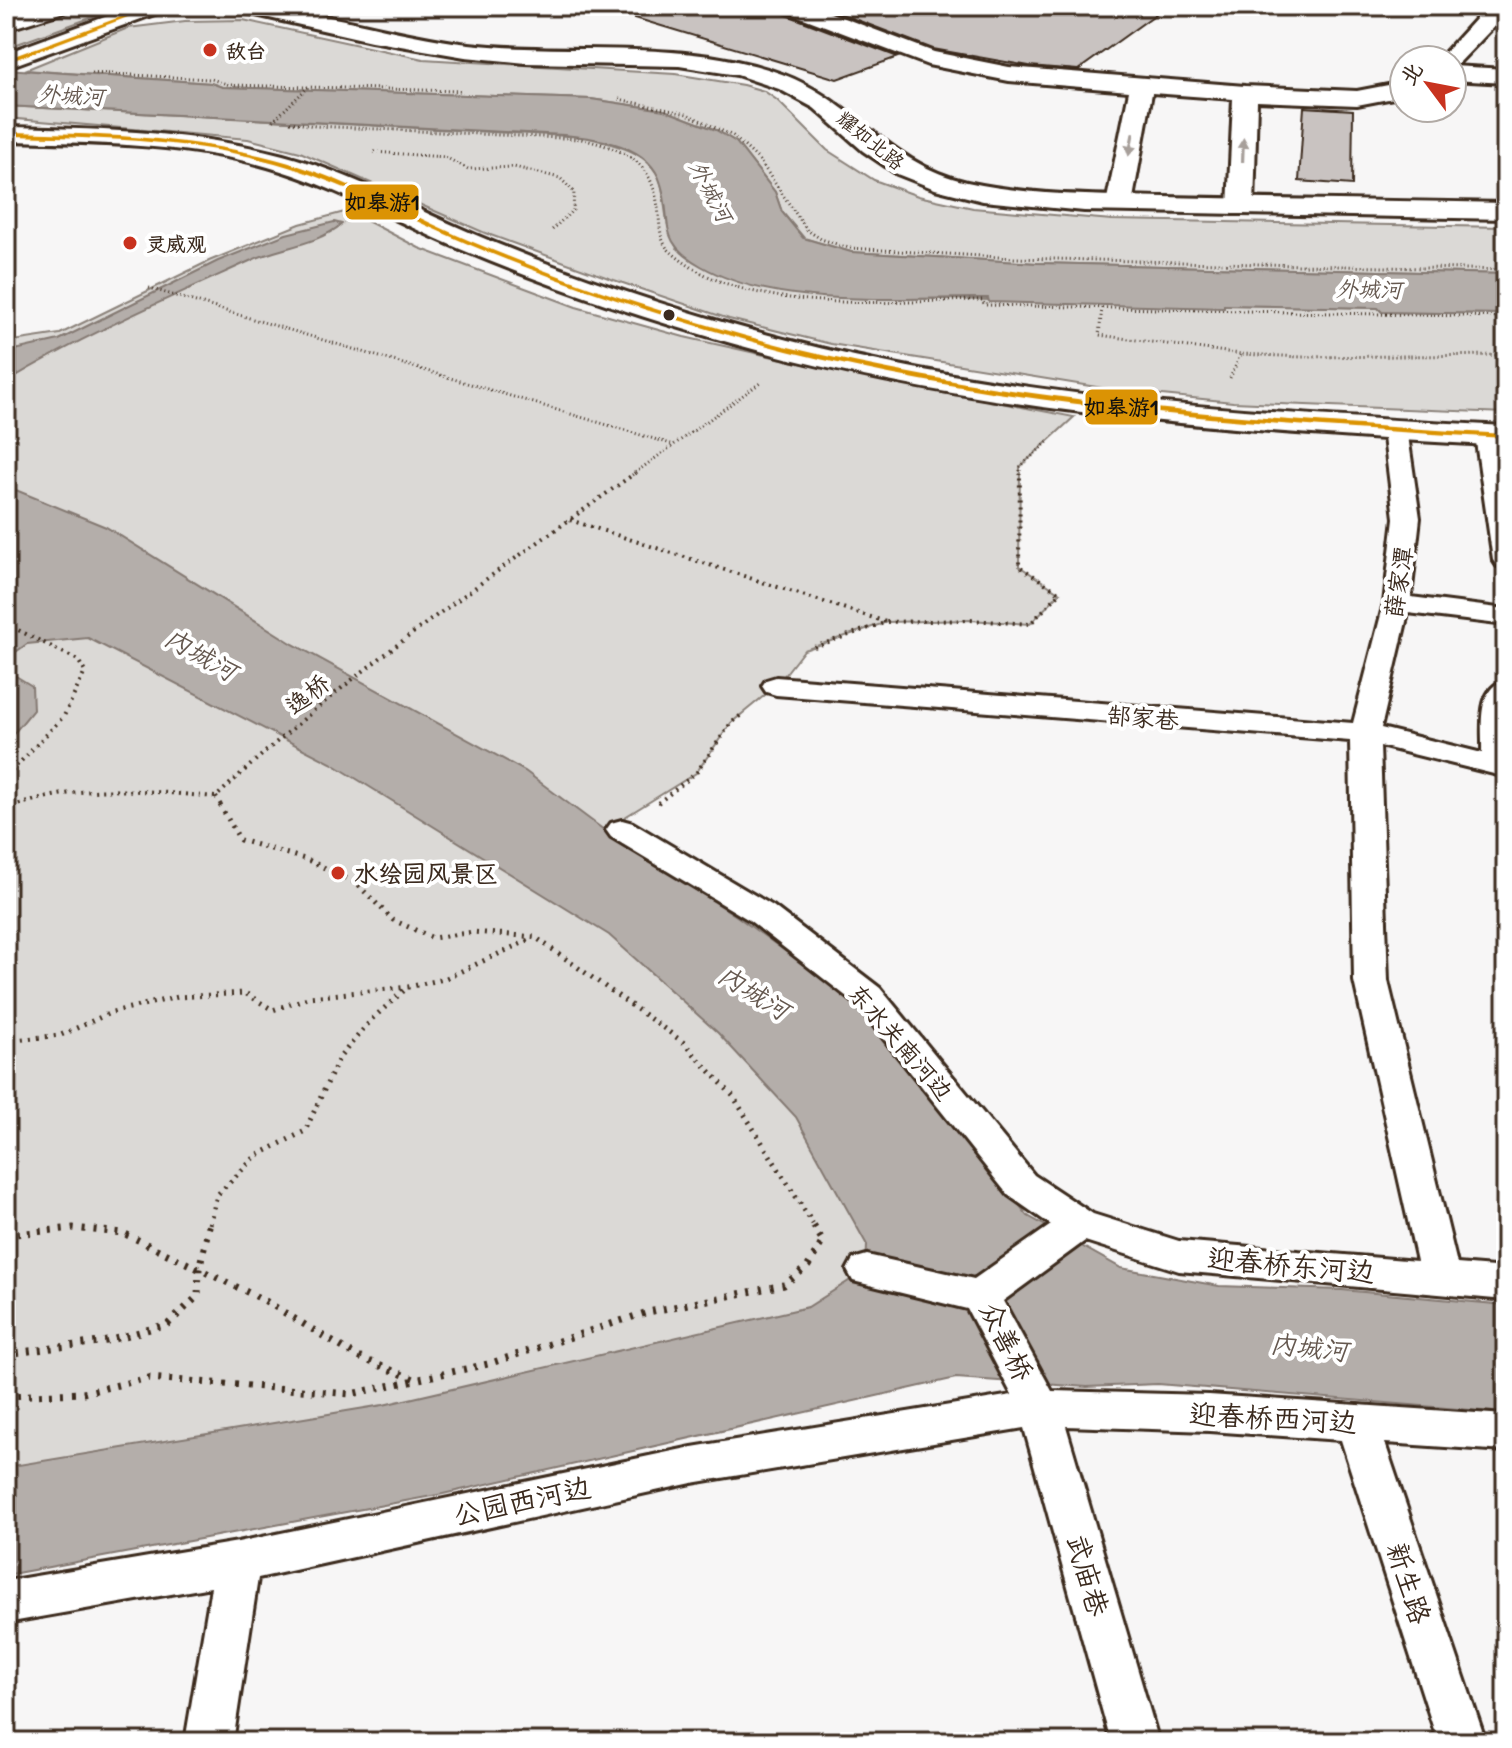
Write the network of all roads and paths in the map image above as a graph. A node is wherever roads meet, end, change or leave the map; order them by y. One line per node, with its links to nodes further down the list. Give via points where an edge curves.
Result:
1 (59, 6): 6 (street)
2 (155, 6): 8 (street)
3 (246, 6): 20 (street, 耀如北路, via 430,46 497,55 734,67 810,95 884,157 912,173 1007,197)
4 (793, 6): 12 (street, via 928,58 1009,74)
5 (1498, 8): 7 (street)
6 (6, 23)
7 (1464, 44)
8 (6, 61)
9 (86, 73): 13 (path)
10 (1468, 74): 11 (street)
11 (1506, 76)
12 (1142, 84): 16 (street); 20 (street, one-way to 20)
13 (309, 86): 14 (path); 26 (path, via 273,121 581,139 628,152 650,173 666,247 687,266 730,286 769,295 850,301 982,300 985,305)
14 (474, 92)
15 (1388, 92): 16 (street, via 1357,98)
16 (1245, 93): 21 (street, one-way to 16)
17 (617, 99): 24 (path, via 667,107 725,130 749,149 810,235 842,247 989,257)
18 (6, 134): 23 (street, via 160,143 272,160 330,178)
19 (370, 151): 23 (path, via 445,157 468,169 514,167 560,178 574,192 573,210 557,228)
20 (1119, 204): 21 (street, 耀如北路)
21 (1241, 208): 22 (street, 耀如北路)
22 (1506, 211)
23 (496, 254): 28 (street, via 605,294)
24 (1506, 270)
25 (149, 288): 35 (path)
26 (1102, 308): 27 (path); 29 (path, via 1099,335)
27 (1506, 317)
28 (803, 352): 31 (street, via 913,376); 35 (path, 逸桥)
29 (1241, 354): 30 (path); 32 (path)
30 (1506, 355)
31 (1085, 402): 32 (street); 40 (path, via 1020,467 1019,566 1060,593 1030,624)
32 (1213, 418): 33 (street)
33 (1395, 429): 34 (street); 38 (lane, 薛家潭, via 1407,518)
34 (1496, 436): 37 (lane)
35 (672, 444): 36 (path, 逸桥)
36 (570, 520): 40 (path); 47 (path, 逸桥, via 383,655)
37 (1506, 560)
38 (1397, 603): 39 (lane); 44 (lane, 薛家潭)
39 (1506, 617)
40 (887, 622): 42 (path, via 804,650)
41 (6, 624): 46 (path, via 78,660 85,672 80,695)
42 (776, 686): 44 (lane, 郜家巷); 49 (path, via 731,723 696,773)
43 (1506, 689): 45 (lane, via 1498,698)
44 (1365, 733): 45 (lane, 郜家巷); 59 (lane, 薛家潭, via 1371,981)
45 (1502, 767)
46 (6, 777)
47 (216, 797): 48 (path, via 112,788 50,794); 50 (path, via 240,840 308,860 356,883 393,920 433,938 473,932)
48 (6, 809)
49 (622, 830): 55 (lane, 东水关南河边, via 761,913 868,996 1021,1185)
50 (535, 937): 51 (path, via 444,979); 63 (path, via 683,1042 733,1096 823,1241 808,1266 784,1285 648,1312 488,1364)
51 (408, 987): 52 (path, via 310,997 273,1010 245,993 178,997 112,1012 61,1035); 57 (path, via 339,1058 305,1131 256,1156 217,1195)
52 (6, 1041)
53 (6, 1055): 54 (path, via 12,1110)
54 (6, 1119)
55 (1080, 1225): 59 (lane, 迎春桥东河边, via 1179,1256); 61 (lane, 众善桥)
56 (6, 1235): 57 (path, via 73,1228 123,1233)
57 (199, 1269): 62 (path, via 198,1296 168,1324 107,1341); 63 (path, via 262,1299 358,1357)
58 (867, 1270): 61 (lane)
59 (1441, 1279): 60 (lane, 迎春桥东河边)
60 (1506, 1284)
61 (980, 1296): 65 (lane, 众善桥)
62 (6, 1354)
63 (415, 1380): 64 (path, via 351,1394 149,1378 83,1393)
64 (6, 1396)
65 (1040, 1408): 66 (lane, 迎春桥西河边); 68 (lane, 公园西河边, via 692,1465); 71 (lane, 武庙巷)
66 (1357, 1423): 67 (lane, 迎春桥西河边); 72 (lane, 新生路)
67 (1506, 1433)
68 (238, 1562): 69 (lane, 公园西河边); 70 (lane)
69 (6, 1602)
70 (209, 1742)
71 (1135, 1742)
72 (1462, 1742)

